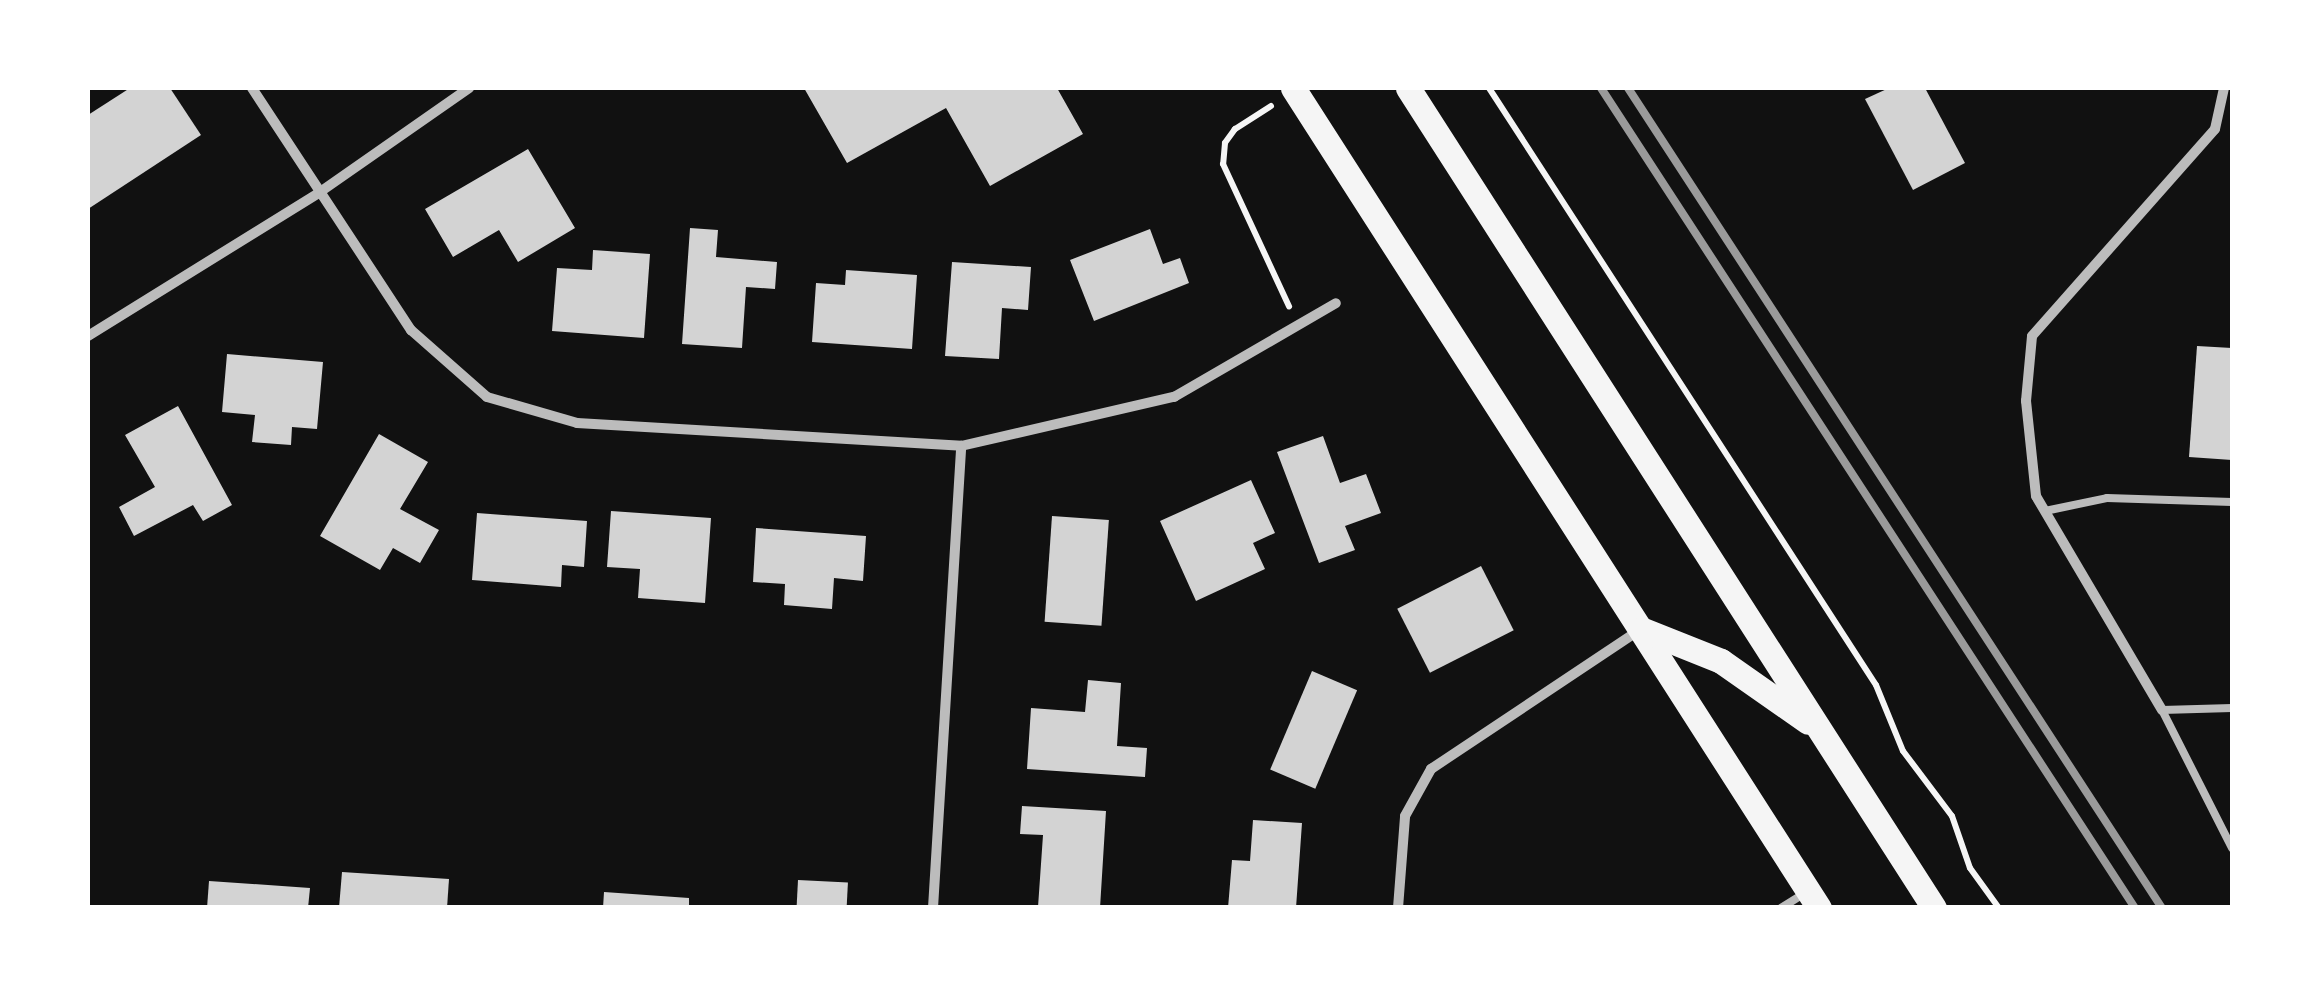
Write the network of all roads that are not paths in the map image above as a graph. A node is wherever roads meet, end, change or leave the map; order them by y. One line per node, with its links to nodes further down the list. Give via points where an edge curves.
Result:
1 (252, 88): 6 (street)
2 (469, 88): 6 (street)
3 (1408, 88): 15 (main road)
4 (2224, 88): 11 (street, via 2215,129 2032,336 2026,402 2036,496)
5 (1294, 89): 12 (main road)
6 (320, 192): 8 (street); 9 (street, via 410,330 487,397 577,423)
7 (1336, 303): 9 (street, via 1174,398)
8 (88, 336)
9 (961, 446): 18 (street)
10 (2232, 502): 11 (lane, via 2107,498)
11 (2044, 511): 14 (street)
12 (1641, 629): 15 (main road, via 1721,661); 17 (main road); 19 (street, via 1431,769 1405,816)
13 (2232, 708): 14 (lane)
14 (2162, 710): 16 (lane)
15 (1820, 731): 21 (main road)
16 (2232, 848)
17 (1814, 899): 20 (lane)
18 (933, 908)
19 (1398, 908)
20 (1781, 908)
21 (1934, 908)

